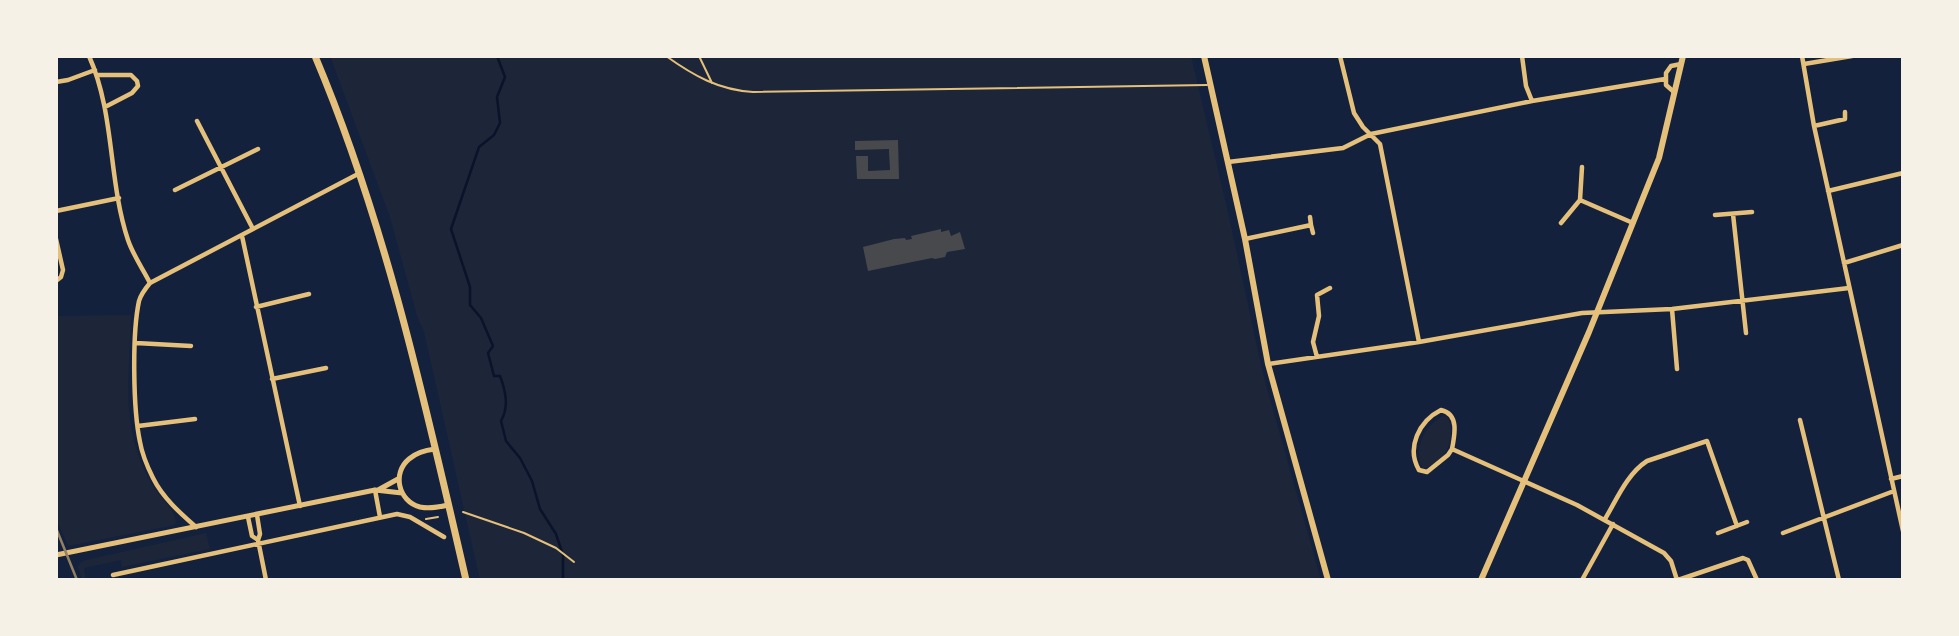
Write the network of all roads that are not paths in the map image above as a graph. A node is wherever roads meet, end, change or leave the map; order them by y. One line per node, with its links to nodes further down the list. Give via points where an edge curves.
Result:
1 (89, 56): 12 (street)
2 (315, 56): 28 (highway)
3 (666, 56): 15 (lane)
4 (699, 56): 15 (lane)
5 (1204, 56): 16 (main road)
6 (1340, 56): 23 (street, via 1354,113)
7 (1521, 56): 18 (street)
8 (1802, 56): 11 (street)
9 (1852, 56): 11 (street)
10 (1682, 60): 13 (street, via 1671,66); 17 (main road)
11 (1804, 64): 22 (street)
12 (96, 73): 14 (street); 19 (street); 19 (street, via 131,75 137,81 136,90)
13 (1665, 79): 17 (street); 18 (street)
14 (56, 82)
15 (712, 85): 16 (lane, via 753,92)
16 (1212, 85): 25 (main road)
17 (1675, 92): 40 (main road, via 1659,158)
18 (1532, 101): 23 (street)
19 (105, 107): 32 (street)
20 (1845, 112): 22 (street, via 1845,119)
21 (197, 121): 26 (street)
22 (1814, 126): 31 (street)
23 (1371, 134): 25 (street, via 1343,148); 59 (street, via 1380,144)
24 (258, 149): 26 (street)
25 (1228, 162): 46 (main road)
26 (220, 167): 30 (street); 42 (street)
27 (1582, 167): 33 (street)
28 (359, 173): 42 (street); 70 (highway, via 397,297)
29 (1903, 173): 31 (street)
30 (175, 190)
31 (1828, 191): 48 (street)
32 (119, 198): 34 (street); 50 (street, via 128,240)
33 (1580, 200): 39 (street); 40 (street)
34 (56, 211)
35 (1752, 212): 36 (street)
36 (1733, 214): 37 (street); 54 (street)
37 (1715, 215)
38 (1310, 217): 41 (street)
39 (1561, 223)
40 (1633, 223): 57 (main road)
41 (1311, 225): 43 (street); 46 (street)
42 (253, 229): 44 (street)
43 (1313, 233)
44 (242, 236): 50 (street); 55 (street)
45 (56, 239): 49 (street, via 63,270)
46 (1245, 239): 63 (main road)
47 (1903, 246): 48 (street)
48 (1844, 263): 52 (street)
49 (56, 281)
50 (150, 283): 60 (street, via 140,300)
51 (1330, 288): 62 (street, via 1317,295 1319,316 1313,342)
52 (1849, 288): 54 (street); 74 (street)
53 (309, 294): 55 (street)
54 (1743, 300): 56 (street); 58 (street)
55 (256, 307): 66 (street)
56 (1672, 309): 57 (street); 65 (street)
57 (1598, 312): 59 (street); 75 (main road)
58 (1746, 333)
59 (1419, 342): 62 (street)
60 (136, 343): 61 (street); 69 (street)
61 (191, 346)
62 (1317, 357): 63 (street)
63 (1268, 364): 99 (main road)
64 (326, 368): 66 (street)
65 (1677, 369)
66 (272, 379): 80 (street)
67 (195, 419): 69 (street)
68 (1800, 419): 84 (street)
69 (138, 426): 89 (street, via 153,478 168,501)
70 (435, 449): 73 (street, via 407,460); 79 (highway)
71 (1452, 449): 71 (street, via 1454,418 1441,410 1422,424 1417,435 1416,467 1427,472); 75 (street)
72 (1903, 476): 74 (street)
73 (398, 479): 76 (street); 78 (street)
74 (1891, 479): 77 (street)
75 (1524, 482): 85 (street); 100 (main road)
76 (376, 490): 78 (street); 80 (street); 83 (street)
77 (1894, 491): 84 (street); 90 (street)
78 (402, 493): 79 (street, via 419,507)
79 (448, 505): 98 (highway)
80 (300, 506): 81 (street)
81 (257, 515): 82 (street); 94 (street)
82 (248, 517): 89 (street); 94 (street)
83 (380, 517): 93 (street, via 402,514); 94 (street)
84 (1822, 517): 92 (street); 104 (street)
85 (1605, 520): 87 (street); 88 (street, via 1639,467 1707,441)
86 (1747, 522): 88 (street)
87 (1613, 524): 101 (street); 102 (street, via 1664,553)
88 (1737, 526): 91 (street)
89 (196, 527): 95 (street)
90 (1903, 531)
91 (1718, 533)
92 (1783, 533)
93 (444, 537)
94 (258, 542): 96 (street); 97 (street)
95 (56, 555)
96 (114, 575)
97 (266, 580)
98 (466, 580)
99 (1328, 580)
100 (1481, 580)
101 (1582, 580)
102 (1677, 580): 103 (street, via 1743,558)
103 (1757, 580)
104 (1839, 580)

